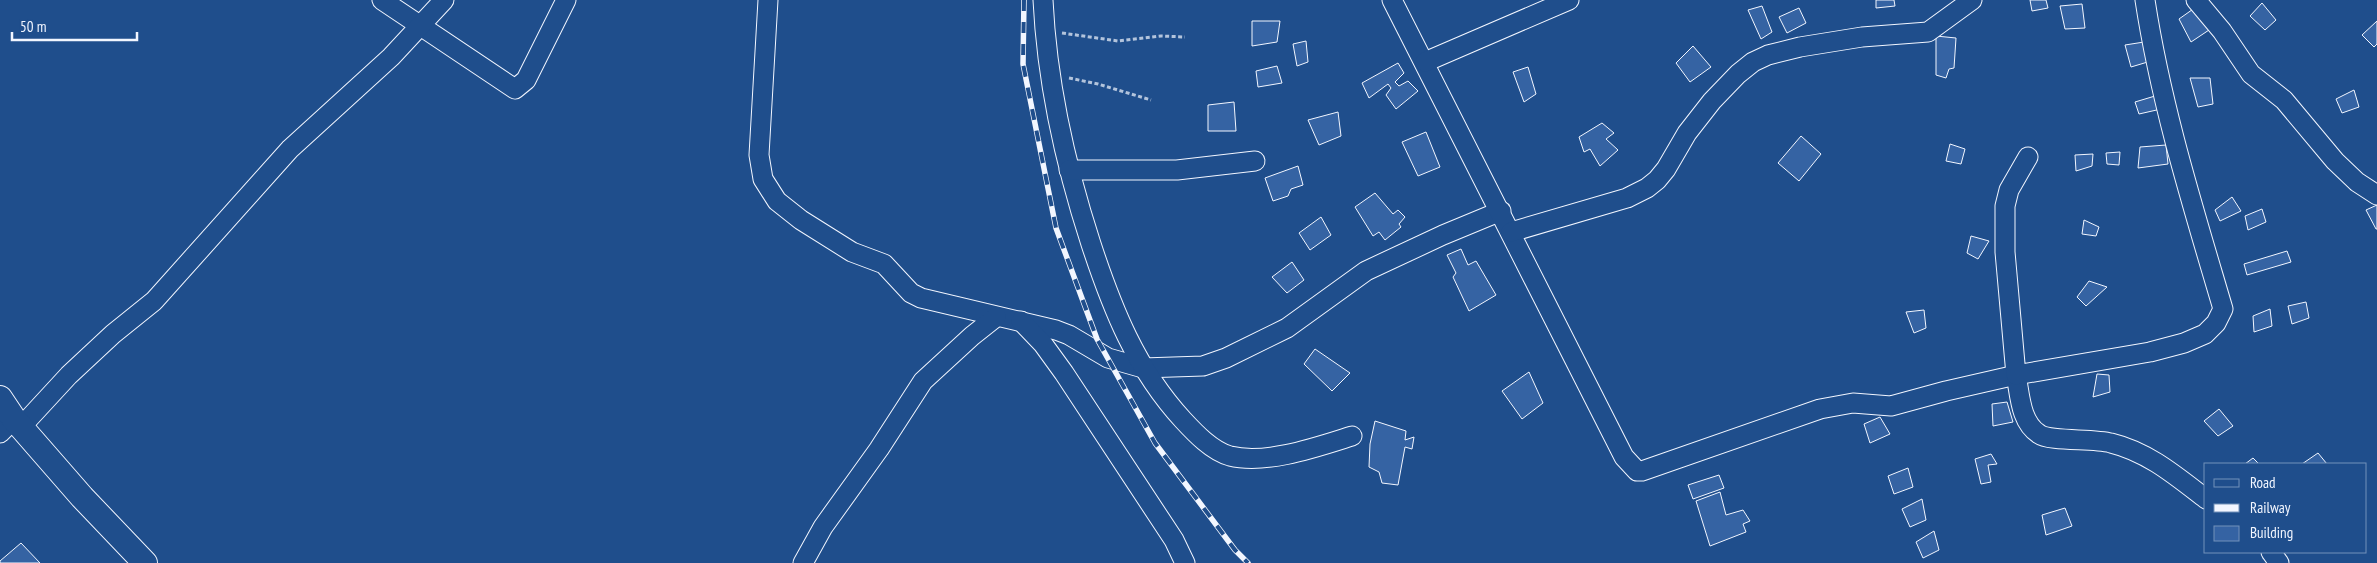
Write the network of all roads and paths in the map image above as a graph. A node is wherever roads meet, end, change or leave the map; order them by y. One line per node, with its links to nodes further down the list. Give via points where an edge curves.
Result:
1 (382, 0): 11 (street)
2 (444, 0): 11 (street)
3 (566, 0): 11 (street, via 526,80 515,89)
4 (768, 0): 23 (street, via 759,155 763,179 777,201 852,252 884,264 916,296)
5 (1043, 0): 12 (street)
6 (1392, 0): 14 (street)
7 (1570, 0): 14 (street)
8 (1972, 0): 22 (street, via 1928,32 1862,37 1768,55 1753,62 1712,101 1666,169 1646,188 1627,198)
9 (2145, 0): 26 (street, via 2152,49 2182,170 2223,309 2205,334 2184,343)
10 (2196, 0): 20 (street, via 2251,74 2284,100 2335,161)
11 (419, 26): 28 (street, via 384,63 290,149 154,301 113,334)
12 (1044, 32): 13 (path, via 1118,41); 15 (street)
13 (1185, 37)
14 (1425, 62): 21 (street)
15 (1051, 76): 16 (path, via 1098,84); 19 (street)
16 (1151, 100)
17 (2028, 157): 26 (street, via 2009,190 2005,206 2005,252)
18 (1255, 161): 19 (street, via 1177,170)
19 (1069, 170): 25 (street, via 1118,320)
20 (2377, 195)
21 (1501, 212): 22 (street); 25 (street, via 1366,271 1302,319 1226,358 1197,368)
22 (1511, 232): 26 (street, via 1624,457 1637,471 1820,409 1853,403 1891,406)
23 (996, 317): 24 (street); 32 (street, via 923,381 823,527)
24 (1021, 322): 25 (street, via 1069,335 1108,358); 33 (street, via 1043,344 1070,380 1174,540)
25 (1143, 368): 29 (street, via 1170,406 1191,428 1211,446 1231,456 1248,458 1286,454)
26 (2016, 375): 30 (street, via 2025,419 2039,435 2093,439 2126,447 2166,468)
27 (0, 398): 28 (main road)
28 (12, 427): 31 (main road, via 82,497)
29 (1352, 436)
30 (2204, 497)
31 (140, 562)
32 (803, 563)
33 (1185, 563)

